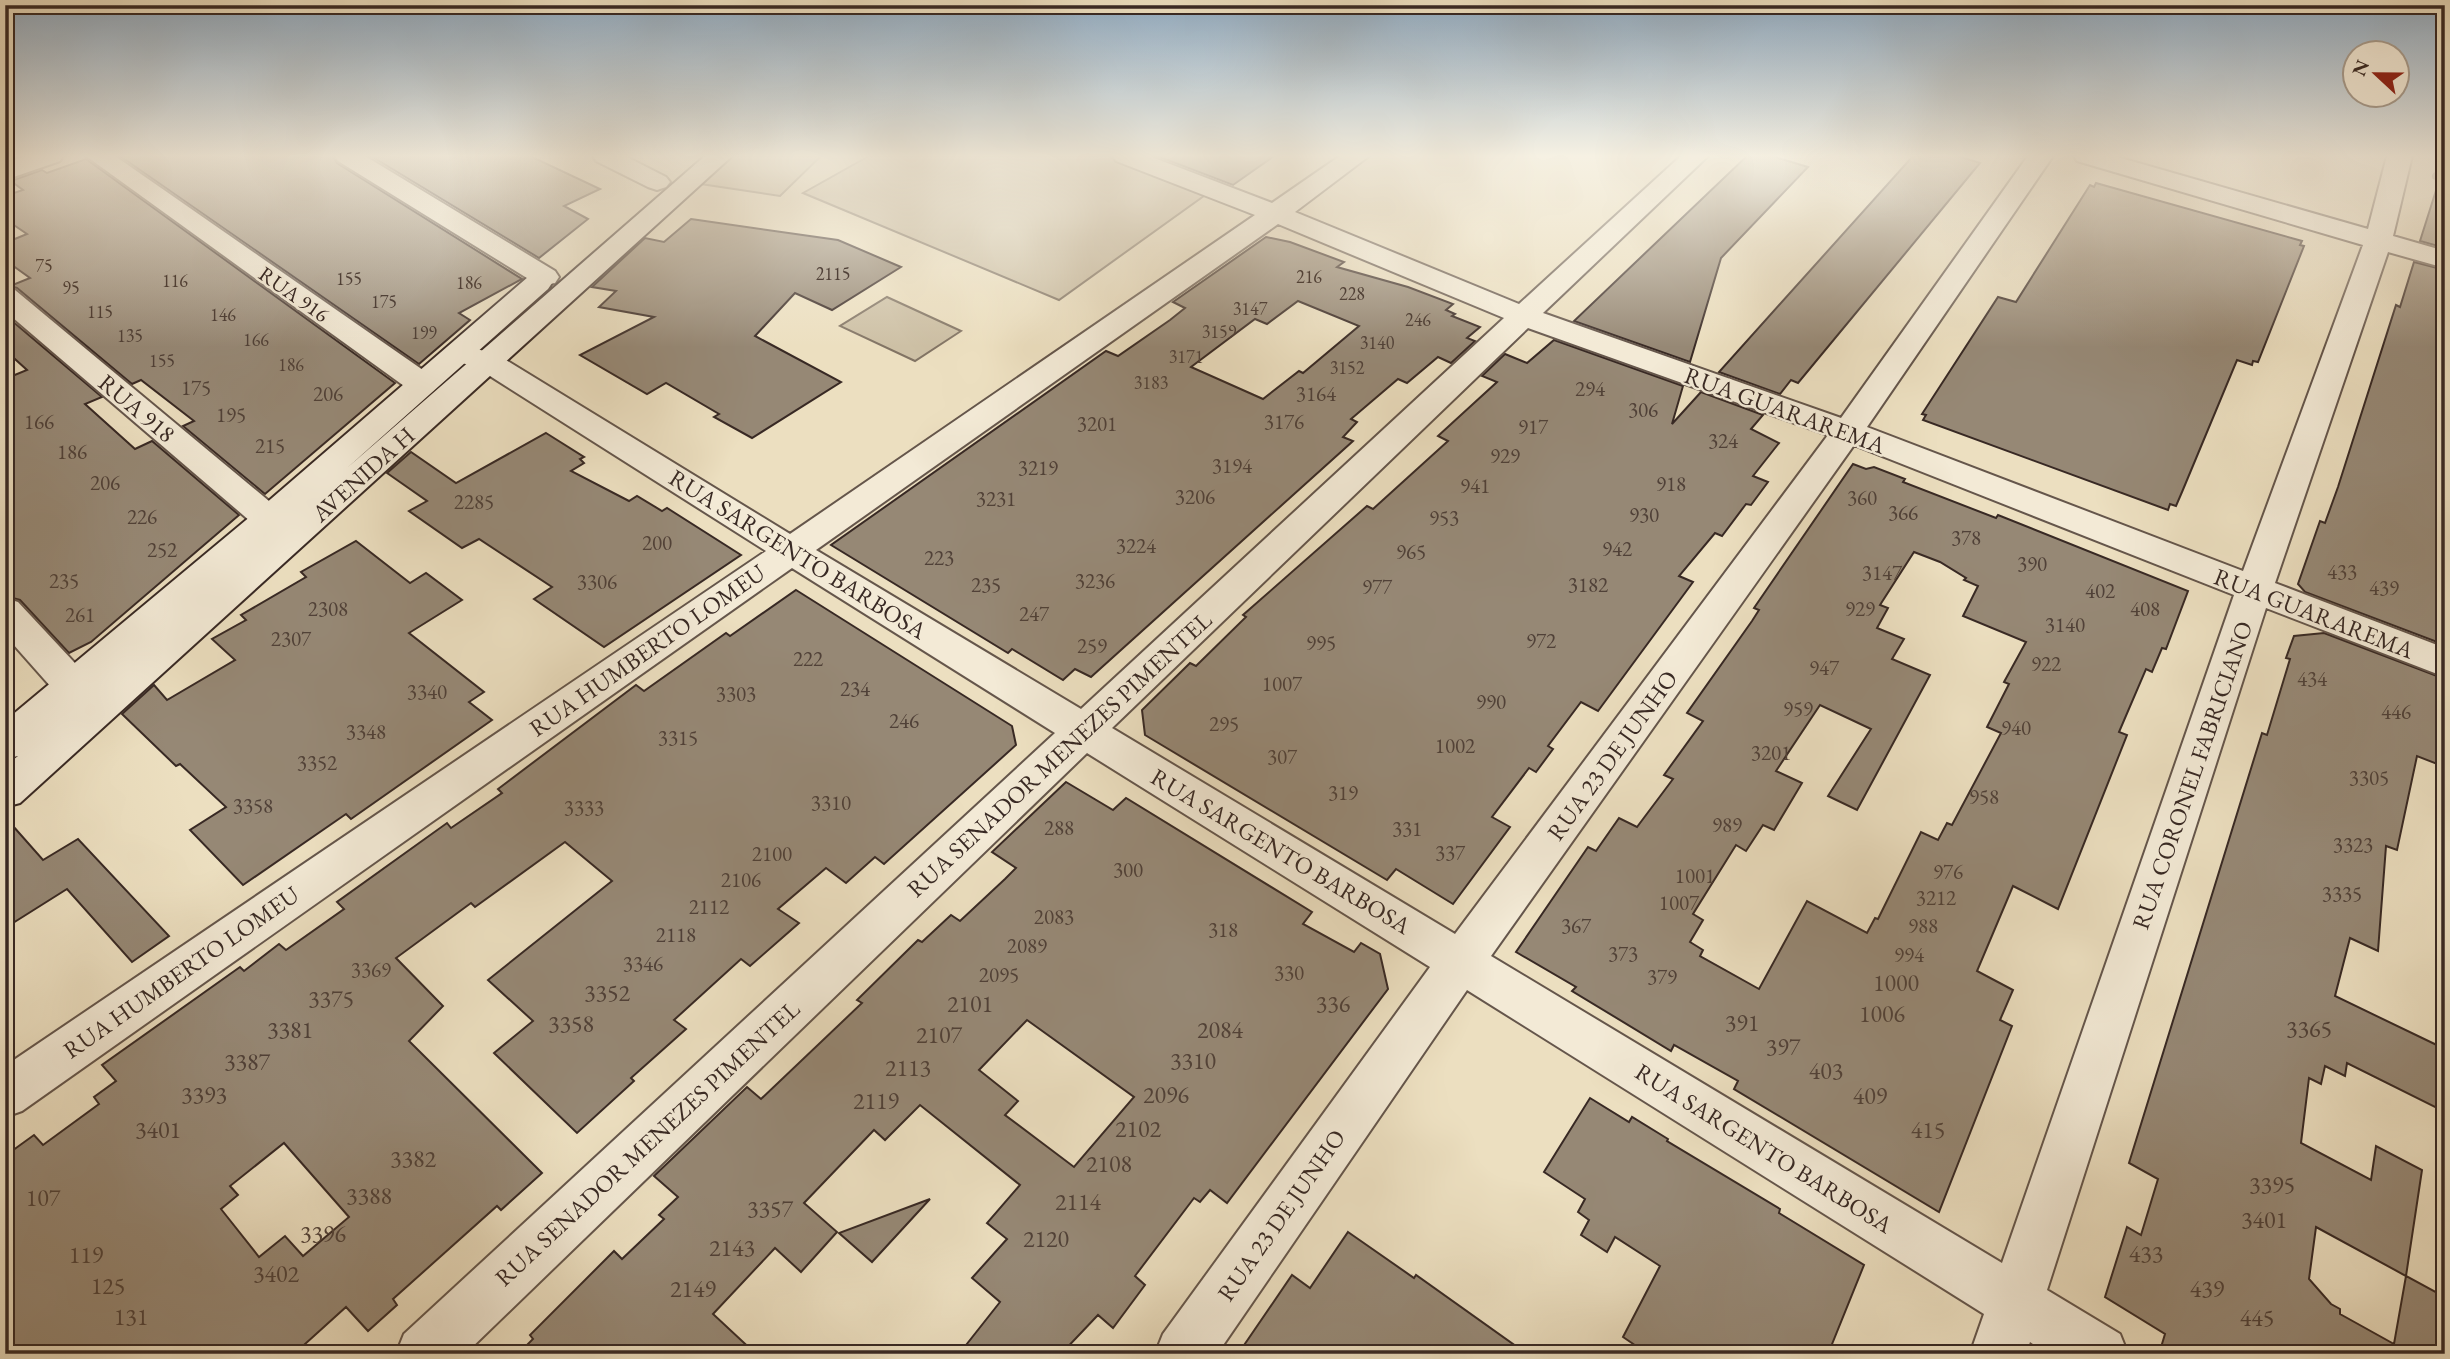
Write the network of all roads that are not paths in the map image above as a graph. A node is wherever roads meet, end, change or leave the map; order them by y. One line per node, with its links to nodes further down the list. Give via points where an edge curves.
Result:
1 (188, 219): 17 (street, RUA 916)
2 (450, 219): 13 (street)
3 (613, 219): 13 (street, AVENIDA H)
4 (643, 219): 16 (street, AVENIDA H)
5 (1269, 219): 20 (street, RUA HUMBERTO LOMEU)
6 (1290, 219): 15 (street, RUA GUARAREMA)
7 (1627, 219): 15 (street, RUA SENADOR MENEZES PIMENTEL)
8 (1996, 219): 18 (street, RUA 23 DE JUNHO)
9 (2304, 219): 11 (street)
10 (2384, 219): 11 (street, RUA CORONEL FABRICIANO)
11 (2378, 241): 12 (street); 21 (street, RUA CORONEL FABRICIANO)
12 (2445, 260)
13 (545, 278): 16 (street, AVENIDA H)
14 (5, 296): 19 (street, RUA 918)
15 (1523, 316): 18 (street, RUA GUARAREMA); 25 (street, RUA SENADOR MENEZES PIMENTEL)
16 (475, 357): 17 (street, AVENIDA H); 20 (street, RUA SARGENTO BARBOSA); 27 (street, AVENIDA H)
17 (422, 384): 19 (street, AVENIDA H)
18 (1848, 431): 21 (street, RUA GUARAREMA); 28 (street, RUA 23 DE JUNHO)
19 (269, 519): 24 (street, AVENIDA H)
20 (791, 551): 25 (street, RUA SARGENTO BARBOSA); 29 (street, RUA HUMBERTO LOMEU)
21 (2254, 590): 23 (street, RUA GUARAREMA); 30 (street, RUA CORONEL FABRICIANO)
22 (5, 611): 24 (street)
23 (2445, 663)
24 (73, 686): 26 (street, AVENIDA H)
25 (1084, 731): 28 (street, RUA SARGENTO BARBOSA); 31 (street, RUA SENADOR MENEZES PIMENTEL)
26 (5, 744)
27 (5, 791)
28 (1462, 960): 30 (street, RUA SARGENTO BARBOSA); 32 (street, RUA 23 DE JUNHO)
29 (5, 1094)
30 (2015, 1304): 33 (street, RUA CORONEL FABRICIANO); 34 (street, RUA SARGENTO BARBOSA)
31 (424, 1354)
32 (1183, 1354)
33 (1998, 1354)
34 (2100, 1354)

